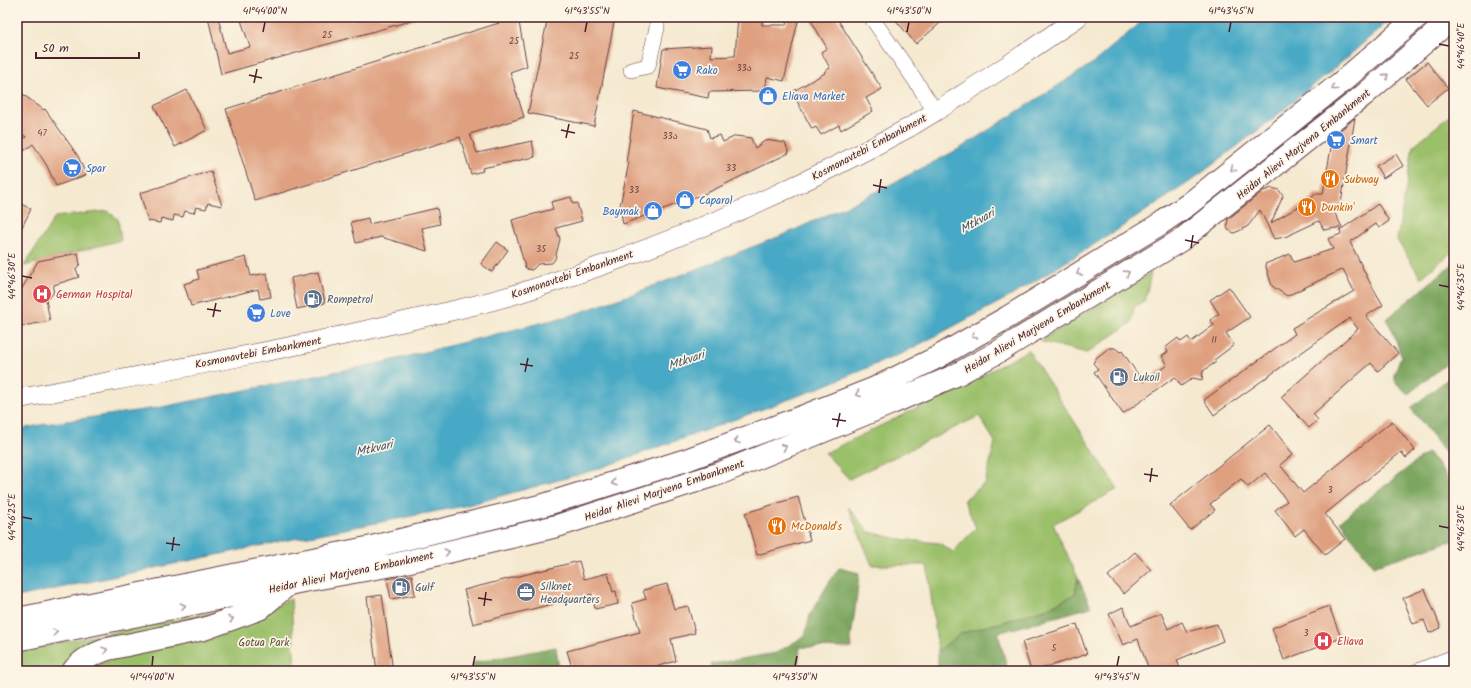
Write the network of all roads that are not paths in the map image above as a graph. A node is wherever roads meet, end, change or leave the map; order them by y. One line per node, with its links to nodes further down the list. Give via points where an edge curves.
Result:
1 (657, 17): 6 (street, via 648,66)
2 (871, 17): 7 (street)
3 (1078, 17): 7 (main road, Kosmonavtebi Embankment)
4 (1417, 17): 10 (highway, Heidar Alievi Marjvena Embankment, one-way to 10, via 1344,80 1189,204 1160,224 1008,317 936,358 873,389 686,460 544,505 372,547)
5 (1454, 17): 9 (highway, Heidar Alievi Marjvena Embankment, one-way to 5, via 393,565 557,526 721,473 956,375 1187,236 1364,95)
6 (630, 70)
7 (935, 112): 8 (main road, Kosmonavtebi Embankment, via 815,176 727,217 525,292 361,332)
8 (17, 399)
9 (289, 584): 11 (highway, Heidar Alievi Marjvena Embankment, one-way to 9); 13 (highway, one-way to 9, via 84,659 96,653 204,629 259,609)
10 (17, 619)
11 (17, 640)
12 (1454, 657): 14 (street)
13 (73, 671)
14 (1418, 671)

